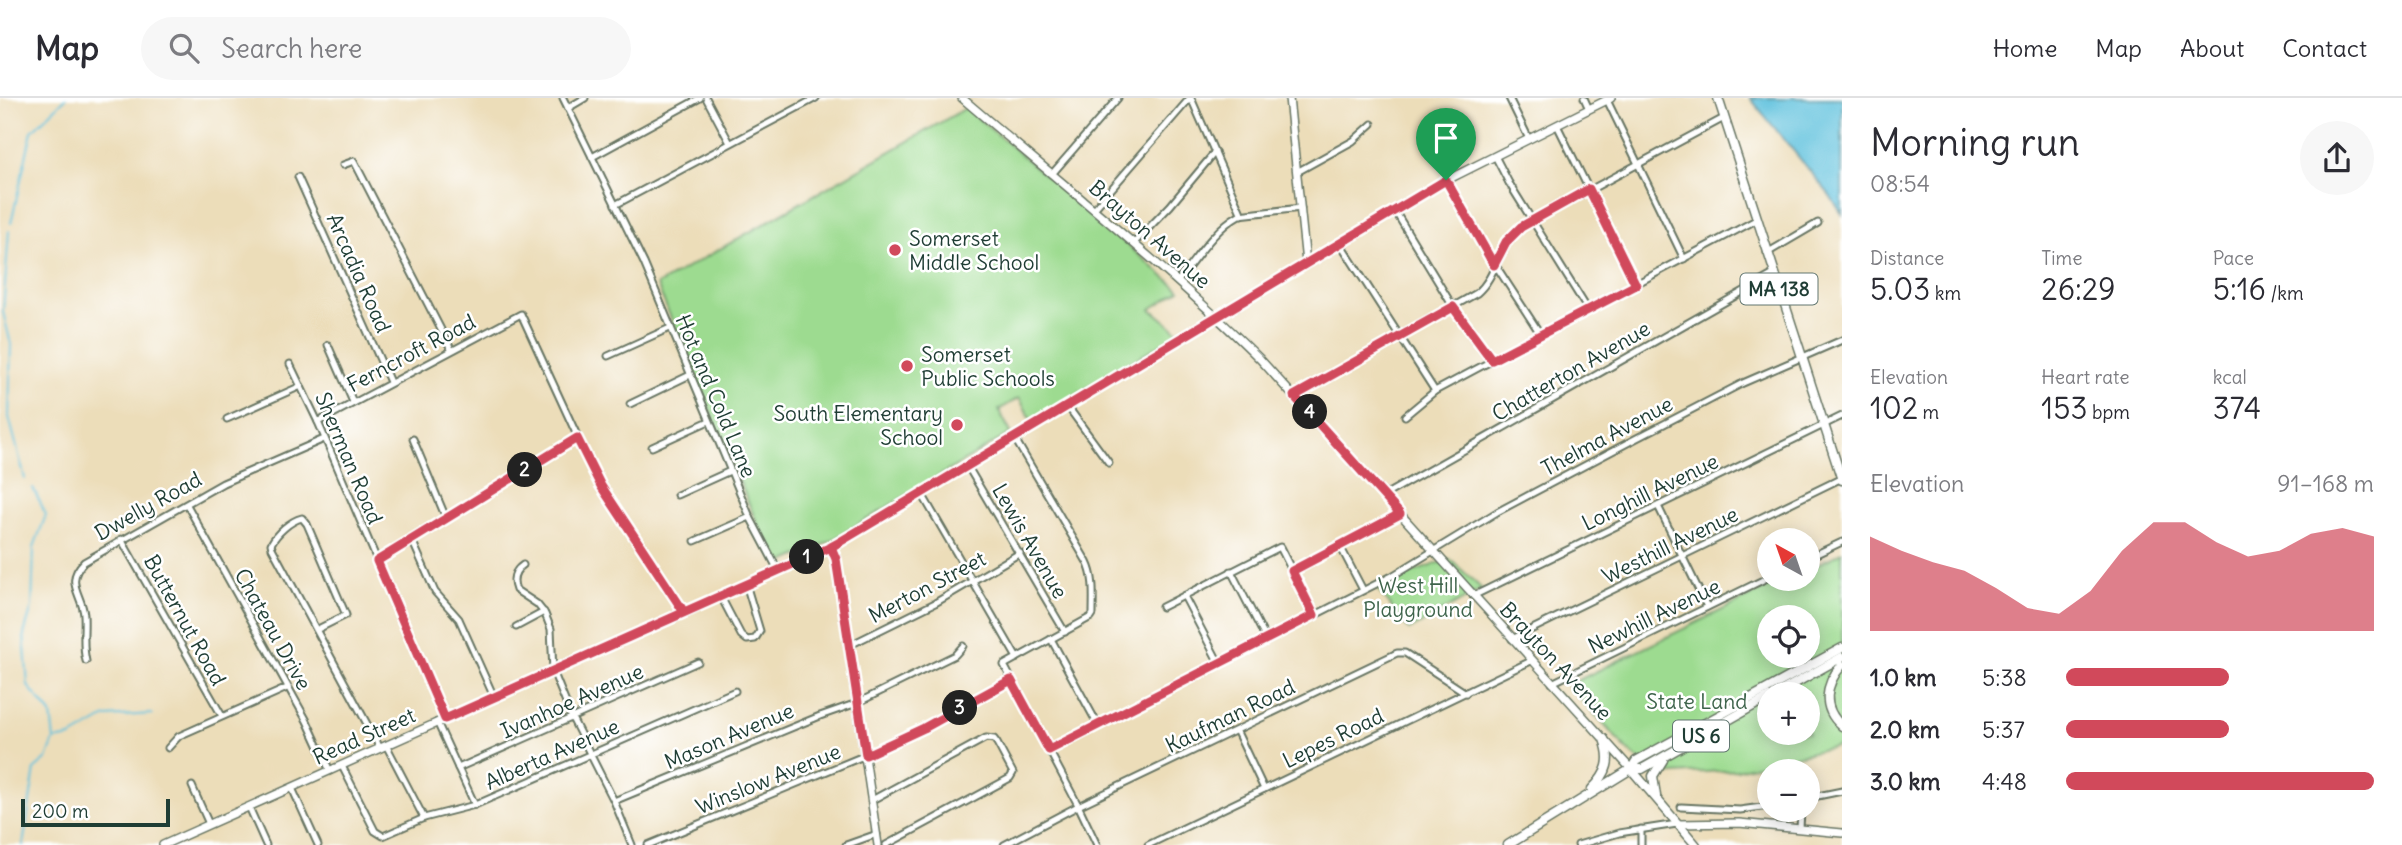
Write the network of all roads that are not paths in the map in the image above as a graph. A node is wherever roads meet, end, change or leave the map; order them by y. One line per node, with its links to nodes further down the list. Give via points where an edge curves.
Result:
1 (563, 98): 14 (street, Hot and Cold Lane)
2 (585, 98): 14 (street)
3 (700, 98): 23 (street)
4 (706, 98): 20 (street)
5 (816, 98): 20 (street)
6 (962, 98): 27 (main road, Brayton Avenue)
7 (1118, 98): 27 (street)
8 (1190, 98): 21 (street); 33 (street)
9 (1289, 98): 26 (main road)
10 (1509, 98): 19 (street)
11 (1584, 98): 15 (street)
12 (1718, 98): 16 (main road, MA 138)
13 (1609, 99): 15 (main road, Read Street); 24 (street)
14 (568, 108): 23 (street, Hot and Cold Lane)
15 (1589, 109): 18 (main road, Read Street)
16 (1724, 118): 24 (street); 37 (main road, MA 138)
17 (1372, 124): 26 (street, via 1353,141)
18 (1557, 125): 19 (main road, Read Street); 30 (street)
19 (1529, 139): 22 (main road, Read Street)
20 (730, 144): 31 (street)
21 (1215, 152): 35 (street); 39 (street)
22 (1495, 156): 29 (main road, Read Street); 36 (street)
23 (592, 157): 31 (street, Hot and Cold Lane)
24 (1637, 164): 30 (street); 42 (street)
25 (343, 165): 56 (street, via 354,161)
26 (1297, 172): 32 (main road)
27 (1052, 174): 33 (main road, Brayton Avenue)
28 (298, 177): 62 (street, Arcadia Road)
29 (1446, 180): 34 (main road, Read Street); 44 (street)
30 (1589, 189): 36 (street); 47 (street)
31 (615, 205): 51 (street, Hot and Cold Lane)
32 (1301, 208): 35 (street); 43 (main road)
33 (1094, 209): 39 (main road, Brayton Avenue)
34 (1395, 211): 40 (main road, Read Street); 48 (street)
35 (1242, 215): 46 (street, via 1223,227)
36 (1532, 220): 44 (street, via 1510,236); 49 (street)
37 (1756, 220): 41 (main road, MA 138); 42 (street)
38 (1818, 223): 41 (street)
39 (1134, 243): 46 (main road, Brayton Avenue)
40 (1340, 243): 43 (main road, Read Street); 53 (street)
41 (1767, 253): 45 (main road, MA 138)
42 (1684, 259): 47 (street)
43 (1306, 263): 50 (main road, Read Street)
44 (1494, 265): 48 (street, via 1482,289); 52 (street)
45 (1774, 274): 58 (main road, MA 138); 86 (street, Chatterton Avenue)
46 (1178, 281): 50 (main road, Brayton Avenue)
47 (1636, 285): 49 (street)
48 (1453, 307): 53 (street); 59 (street)
49 (1587, 310): 52 (street)
50 (1218, 317): 65 (main road, Brayton Avenue); 68 (main road, Read Street)
51 (670, 328): 57 (street); 61 (street, Hot and Cold Lane)
52 (1541, 335): 59 (street)
53 (1399, 337): 64 (street); 65 (street)
54 (1842, 340): 58 (street, Thelma Avenue)
55 (328, 345): 66 (street)
56 (451, 349): 62 (street, Ferncroft Road); 75 (street, Ferncroft Road, via 521,314)
57 (608, 356)
58 (1801, 357): 74 (main road, MA 138); 98 (street, Thelma Avenue, via 1497,512)
59 (1492, 360): 64 (street)
60 (290, 364): 63 (street, Sherman Road)
61 (690, 375): 67 (street); 72 (street, Hot and Cold Lane)
62 (390, 382): 66 (street, Ferncroft Road)
63 (301, 386): 71 (street); 73 (street, Sherman Road)
64 (1436, 391): 69 (street)
65 (1294, 396): 86 (main road, Brayton Avenue)
66 (353, 402): 73 (street, Ferncroft Road)
67 (630, 404)
68 (1068, 407): 78 (main road, Read Street); 80 (street)
69 (1405, 416)
70 (1842, 416): 74 (street, Longhill Avenue)
71 (227, 419)
72 (709, 421): 79 (street); 82 (street, Hot and Cold Lane)
73 (317, 422): 76 (street, Sherman Road)
74 (1823, 425): 83 (main road, MA 138); 88 (street, Longhill Avenue)
75 (577, 438): 91 (street); 117 (street, via 601,486)
76 (324, 439): 87 (street, Dwelly Road, via 233,478); 102 (street, Sherman Road)
77 (413, 439): 91 (street)
78 (1014, 439): 81 (main road, Read Street); 121 (street, via 1092,575 1091,617)
79 (652, 447)
80 (1109, 463)
81 (968, 467): 84 (main road, Read Street); 100 (street, Lewis Avenue)
82 (730, 471): 85 (street); 90 (street, Hot and Cold Lane)
83 (1842, 479): 101 (street, Westhill Avenue)
84 (922, 494): 97 (main road, Read Street); 107 (street)
85 (677, 495)
86 (1383, 496): 89 (main road, Brayton Avenue)
87 (187, 505): 92 (street, Dwelly Road); 139 (street, Chateau Drive)
88 (1658, 506): 101 (street); 113 (street, Longhill Avenue)
89 (1400, 514): 96 (street); 98 (main road, Brayton Avenue)
90 (750, 517): 94 (street); 104 (street, Hot and Cold Lane)
91 (446, 518): 93 (street)
92 (121, 539): 130 (street, Dwelly Road, via 90,556 76,573); 145 (street, Butternut Road)
93 (412, 540): 102 (street); 142 (street, via 436,592 459,619)
94 (695, 541)
95 (1842, 542): 99 (street)
96 (1340, 546): 106 (street); 110 (street)
97 (831, 547): 104 (main road, Read Street); 125 (main road)
98 (1433, 552): 110 (street, Thelma Avenue); 113 (main road, Brayton Avenue)
99 (1820, 552)
100 (1020, 553): 107 (street, Merton Street); 121 (street, Lewis Avenue)
101 (1683, 556): 115 (street); 124 (street, Westhill Avenue)
102 (377, 561): 147 (street, Sherman Road)
103 (523, 565): 116 (street, via 515,576 516,590)
104 (778, 570): 109 (main road, Read Street)
105 (1231, 571): 106 (street, via 1280,547); 112 (street); 123 (street)
106 (1292, 571): 118 (street)
107 (973, 581): 125 (street, Merton Street); 129 (street)
108 (1757, 583): 115 (street, Newhill Avenue)
109 (746, 584): 111 (main road, Read Street); 111 (street, via 761,631 755,639 741,635)
110 (1363, 590): 118 (street, Thelma Avenue)
111 (720, 595): 117 (main road, Read Street)
112 (1184, 596): 114 (street); 133 (street)
113 (1473, 596): 124 (main road, Brayton Avenue)
114 (1162, 607)
115 (1707, 607): 138 (street, Newhill Avenue)
116 (544, 612): 119 (street); 135 (street, via 551,629)
117 (684, 612): 135 (main road, Read Street)
118 (1314, 614): 123 (street, Thelma Avenue)
119 (516, 627)
120 (316, 630): 120 (street, via 271,543 302,518 346,615); 152 (street)
121 (1065, 632): 122 (street)
122 (1051, 639): 129 (street); 148 (street)
123 (1266, 639): 133 (street, Thelma Avenue)
124 (1512, 639): 131 (main road, Brayton Avenue)
125 (848, 646): 143 (main road)
126 (963, 646): 143 (street, Mason Avenue, via 955,655)
127 (1842, 648): 160 (main road, US 6, via 1638,760)
128 (1842, 657): 137 (main road)
129 (1017, 658): 136 (street, via 1004,665)
130 (86, 661)
131 (1531, 661): 138 (main road, Brayton Avenue); 141 (street, Lepes Road)
132 (698, 662): 146 (street, Ivanhoe Avenue)
133 (1219, 663): 148 (street, Thelma Avenue)
134 (1842, 665): 149 (main road, via 1827,694 1830,712)
135 (553, 671): 142 (main road, Read Street); 146 (street)
136 (1011, 680): 154 (street); 157 (street, Winslow Avenue)
137 (1797, 682)
138 (1552, 683): 151 (main road, Brayton Avenue)
139 (287, 688): 145 (street); 161 (street, Chateau Drive)
140 (735, 691): 156 (street, Alberta Avenue)
141 (1466, 693): 150 (street, Kaufman Road, via 1401,652); 164 (street, Lepes Road)
142 (494, 697): 147 (main road, Read Street)
143 (857, 703): 157 (main road); 170 (street, Mason Avenue)
144 (1757, 704): 155 (main road, US 6)
145 (222, 716): 153 (street, via 176,738)
146 (572, 718): 156 (street); 159 (street, Ivanhoe Avenue)
147 (441, 721): 152 (main road, Read Street); 159 (street, Sherman Road)
148 (1098, 725): 154 (street, Thelma Avenue)
149 (1842, 726)
150 (1237, 732): 164 (street); 172 (street, Kaufman Road)
151 (1604, 739): 160 (main road, Brayton Avenue); 167 (main road, via 1608,768)
152 (383, 746): 158 (main road, Read Street); 176 (street)
153 (168, 748)
154 (1049, 750): 172 (street)
155 (1672, 752): 160 (main road, US 6, via 1642,769); 168 (main road, via 1654,773)
156 (592, 754): 170 (street); 171 (street, Alberta Avenue)
157 (866, 755): 169 (main road); 188 (street, Winslow Avenue)
158 (342, 765): 161 (main road, Read Street); 176 (street, Alberta Avenue, via 379,835)
159 (458, 768): 171 (street, Sherman Road)
160 (1631, 769): 167 (main road, US 6); 168 (main road, Brayton Avenue)
161 (330, 771): 163 (main road, Read Street)
162 (192, 786): 178 (street)
163 (292, 788): 173 (main road, Read Street); 186 (street)
164 (1264, 789): 194 (street, Lepes Road)
165 (1842, 791): 166 (street)
166 (1820, 796)
167 (1584, 797): 195 (main road, US 6)
168 (1657, 799): 179 (main road, Brayton Avenue)
169 (872, 800): 183 (main road); 191 (street, via 990,738 1013,772 1010,778)
170 (614, 801): 187 (street)
171 (475, 806): 176 (street, Alberta Avenue)
172 (1078, 806): 192 (street, Kaufman Road); 193 (street)
173 (249, 807): 178 (main road, Read Street); 185 (street)
174 (1681, 807): 175 (street)
175 (1757, 808)
176 (424, 818)
177 (1800, 822): 180 (street)
178 (209, 824): 184 (main road, Read Street)
179 (1678, 824): 180 (main road); 181 (street); 198 (main road, Brayton Avenue)
180 (1800, 828): 182 (main road)
181 (1642, 829): 196 (street); 197 (street)
182 (1842, 833)
183 (877, 834): 189 (street); 190 (main road)
184 (168, 844)
185 (266, 845)
186 (318, 845)
187 (632, 845)
188 (648, 845)
189 (846, 845)
190 (878, 845)
191 (886, 845)
192 (1004, 845)
193 (1097, 845)
194 (1148, 845)
195 (1508, 845)
196 (1578, 845)
197 (1641, 845)
198 (1696, 845)

